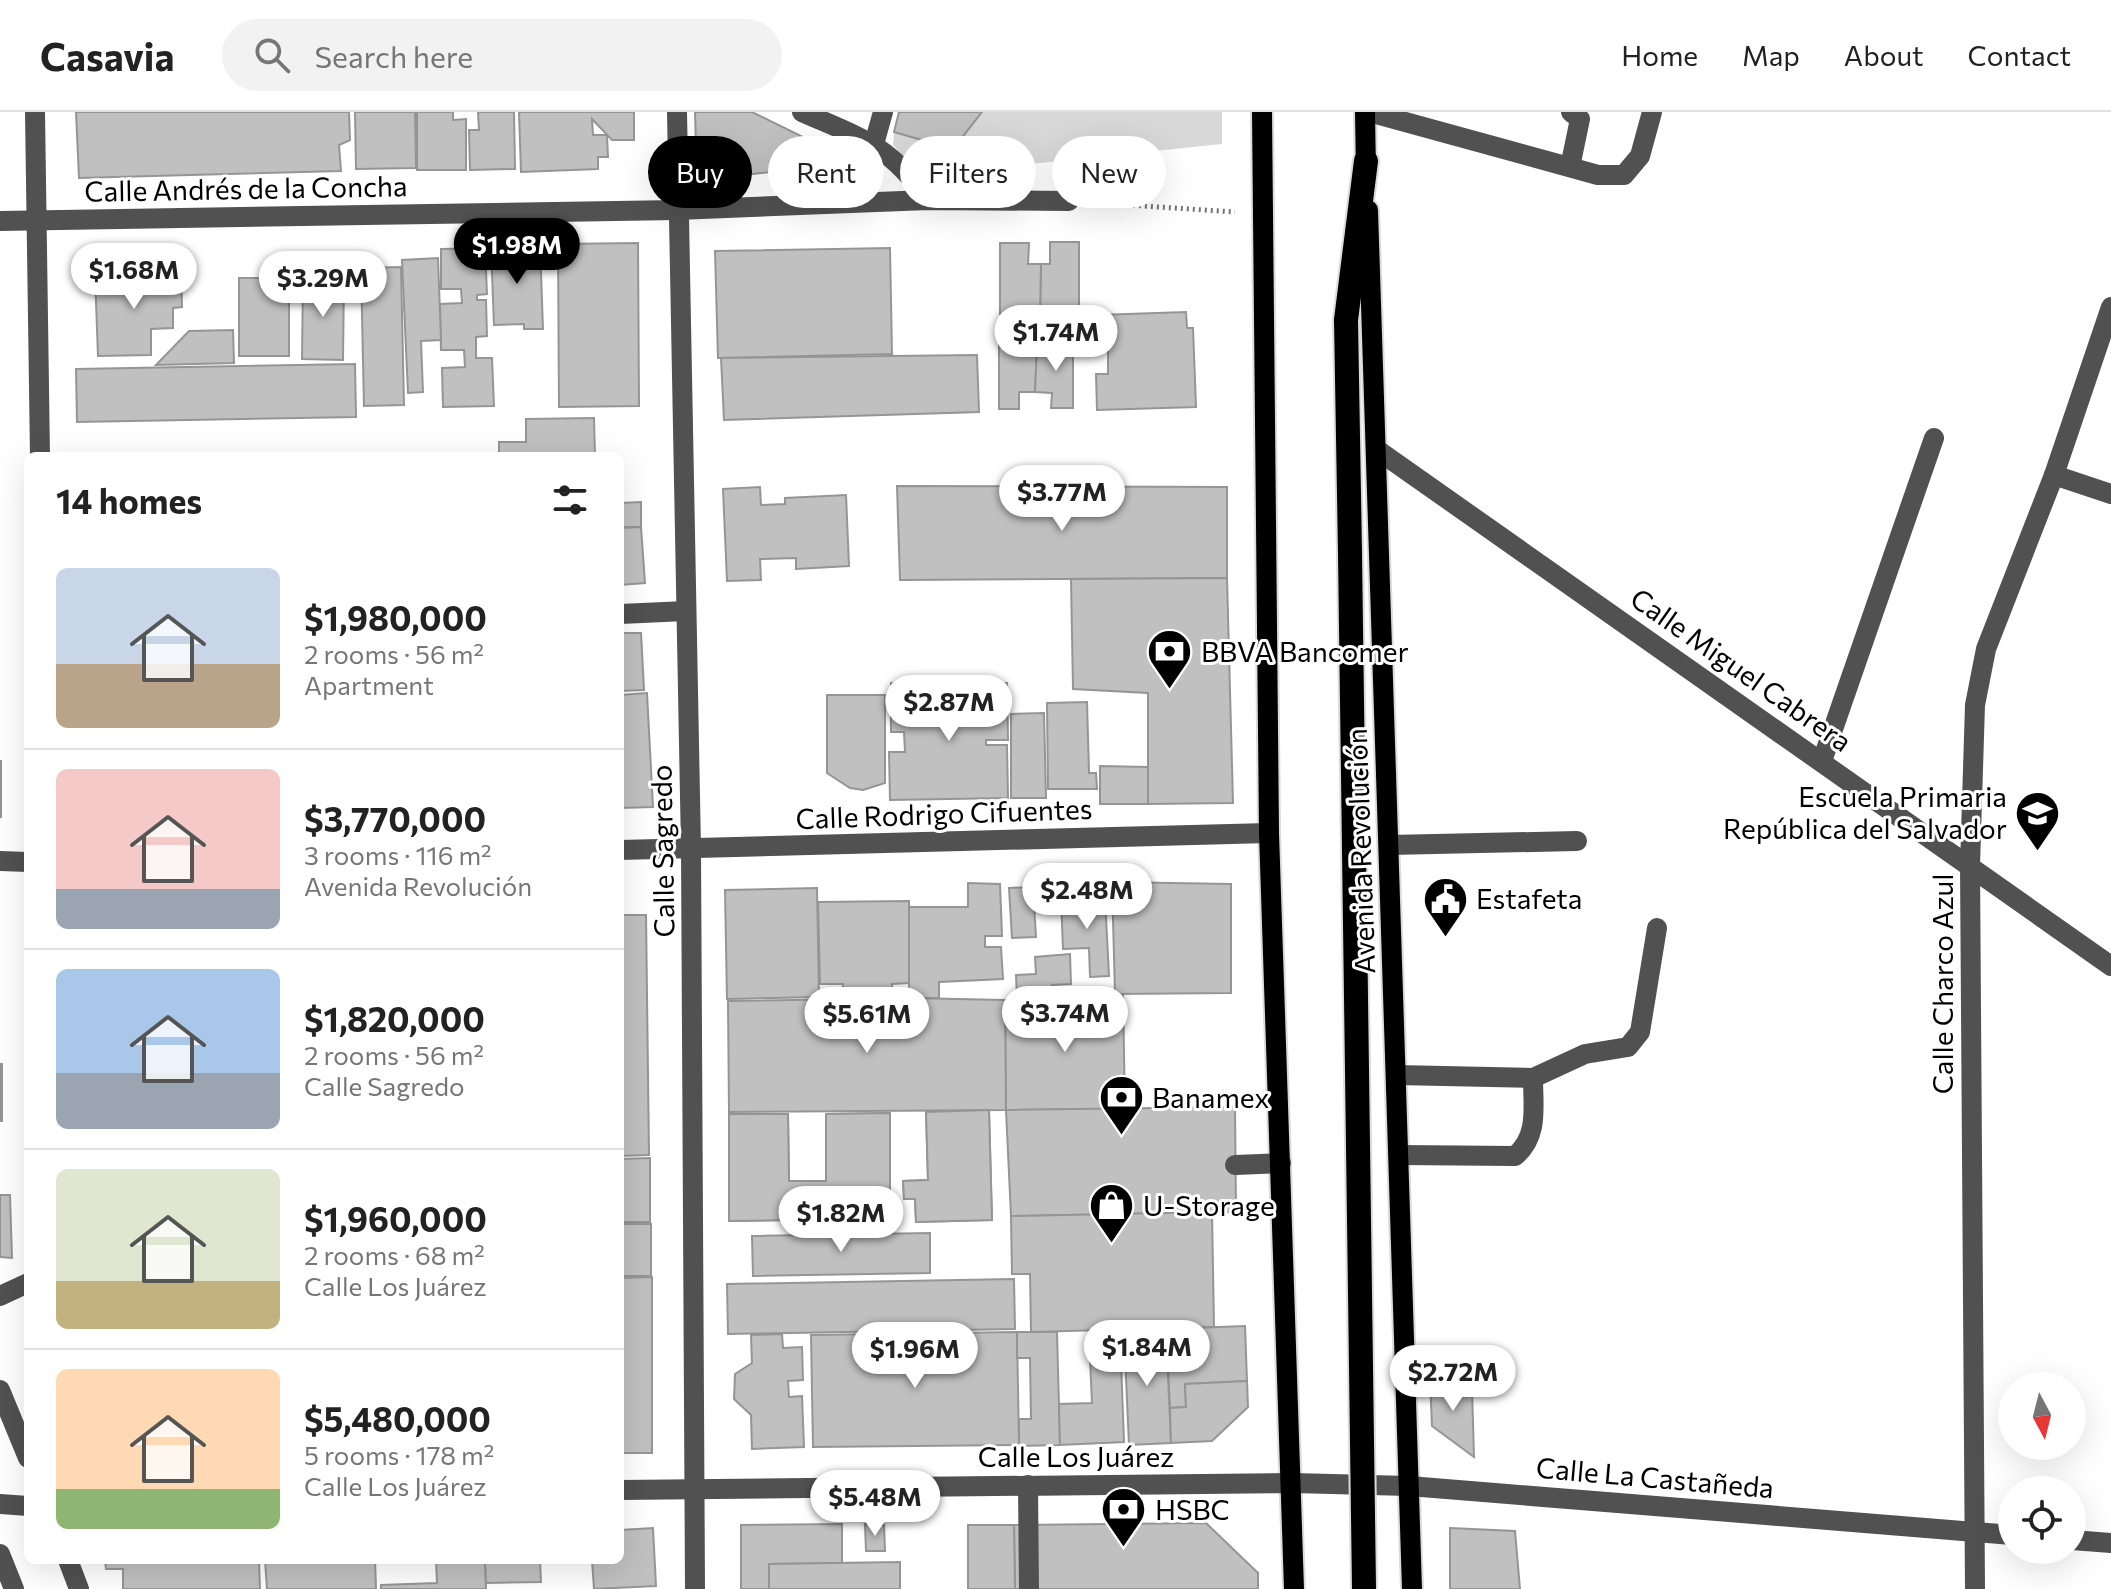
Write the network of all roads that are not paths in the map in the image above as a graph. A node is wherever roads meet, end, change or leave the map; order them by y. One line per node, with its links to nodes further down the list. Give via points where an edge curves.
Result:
1 (35, 112): 16 (street)
2 (677, 112): 14 (street, Calle Sagredo)
3 (802, 112): 9 (street)
4 (883, 112): 10 (street)
5 (1262, 112): 26 (main road)
6 (1367, 112): 11 (main road, Avenida Revolución); 12 (street)
7 (1571, 112): 12 (street, via 1580,119)
8 (1652, 112): 12 (street, via 1640,156 1624,175)
9 (856, 136)
10 (876, 136)
11 (1366, 161): 19 (main road, Avenida Revolución); 63 (highway, bridge, via 1346,320)
12 (1570, 167)
13 (900, 201): 14 (street, Calle Andrés de la Concha)
14 (677, 210): 16 (street, Calle Andrés de la Concha); 23 (street, Calle Sagredo)
15 (0, 221): 16 (street, Calle Andrés de la Concha)
16 (36, 221): 20 (street)
17 (2111, 307): 21 (street, Calle Charco Azul)
18 (1934, 438): 25 (street)
19 (1376, 449): 25 (street, Calle Miguel Cabrera); 28 (main road, Avenida Revolución)
20 (40, 452)
21 (2054, 475): 22 (street); 33 (street, Calle Charco Azul, via 1986,649 1975,705)
22 (2111, 494)
23 (686, 611): 24 (street); 29 (street, Calle Sagredo)
24 (624, 614)
25 (1822, 761): 33 (street, Calle Miguel Cabrera)
26 (1269, 833): 29 (street, Calle Rodrigo Cifuentes); 39 (main road)
27 (1577, 841): 28 (street)
28 (1389, 845): 36 (main road, Avenida Revolución)
29 (691, 849): 30 (street, Calle Rodrigo Cifuentes); 48 (street, Calle Sagredo)
30 (624, 850)
31 (0, 861): 32 (street)
32 (24, 862)
33 (1970, 865): 35 (street, Calle Miguel Cabrera); 52 (street, Calle Charco Azul)
34 (1657, 928): 37 (street, via 1640,1032 1628,1047 1585,1054)
35 (2111, 966)
36 (1396, 1075): 37 (street); 38 (main road, Avenida Revolución)
37 (1533, 1078): 38 (street, via 1532,1133 1515,1156)
38 (1399, 1155): 47 (main road, Avenida Revolución)
39 (1281, 1163): 40 (street); 45 (main road)
40 (1235, 1165)
41 (24, 1285): 42 (street)
42 (0, 1296)
43 (0, 1390): 44 (street)
44 (24, 1448)
45 (1293, 1483): 46 (street, Calle Los Juárez); 47 (street, Calle La Castañeda); 62 (main road)
46 (1028, 1485): 48 (street, Calle Los Juárez); 61 (street)
47 (1409, 1486): 52 (street, Calle La Castañeda); 64 (main road, Avenida Revolución)
48 (696, 1488): 49 (street, Calle Los Juárez); 60 (street, Calle Sagredo)
49 (624, 1490)
50 (0, 1504): 51 (street)
51 (24, 1506)
52 (1975, 1532): 53 (street, Calle La Castañeda); 65 (street, Calle Charco Azul)
53 (1998, 1534)
54 (2086, 1541): 55 (street)
55 (2111, 1543)
56 (0, 1554): 58 (street)
57 (70, 1564): 59 (street)
58 (14, 1589)
59 (79, 1589)
60 (695, 1589)
61 (1029, 1589)
62 (1294, 1589)
63 (1364, 1589)
64 (1412, 1589)
65 (1975, 1589)

